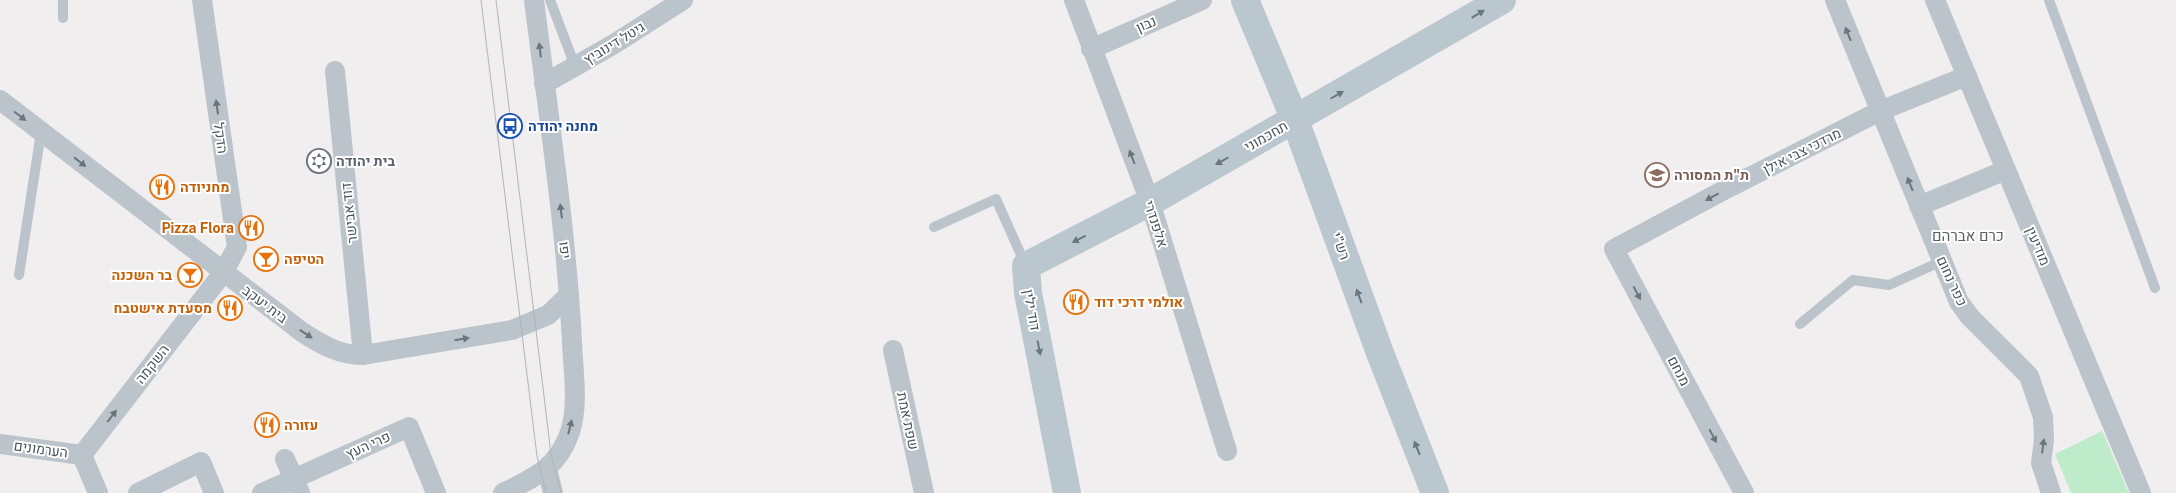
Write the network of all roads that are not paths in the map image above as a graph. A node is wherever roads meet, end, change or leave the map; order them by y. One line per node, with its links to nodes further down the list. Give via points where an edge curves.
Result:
1 (63, 0): 13 (lane)
2 (202, 0): 30 (street, הדקל, one-way to 2, via 237,247)
3 (534, 0): 18 (street, יפו, one-way to 3)
4 (550, 0): 15 (lane)
5 (683, 0): 15 (street, גיטל דינוביץ)
6 (1074, 0): 14 (street, אלפנדרי)
7 (1202, 0): 14 (street, נבון)
8 (1245, 0): 21 (street, רש"י)
9 (1502, 0): 21 (street, תחכמוני, one-way to 9)
10 (1834, 0): 20 (street, כפר נחום, one-way to 10)
11 (1935, 0): 17 (street, מודיעין)
12 (2049, 0): 32 (lane)
13 (63, 18)
14 (1091, 48): 24 (street, אלפנדרי, one-way to 14)
15 (575, 66): 18 (street, גיטל דינוביץ)
16 (335, 71): 36 (street, דוד אבישר)
17 (1967, 76): 20 (street, מרדכי צבי אילן); 23 (street, מודיעין)
18 (544, 84): 33 (street, יפו, one-way to 18)
19 (0, 100): 22 (street, בית יעקב, one-way to 22)
20 (1880, 112): 25 (street, כפר נחום, one-way to 20); 27 (street, מרדכי צבי אילן, one-way to 27, via 1726,189)
21 (1295, 120): 24 (street, תחכמוני, one-way to 24); 52 (street, רש"י, one-way to 21)
22 (41, 132): 30 (street, בית יעקב, one-way to 30); 31 (lane)
23 (2006, 170): 25 (street); 55 (street, מודיעין)
24 (1150, 202): 29 (street, תחכמוני, one-way to 29); 38 (street, אלפנדרי)
25 (1919, 206): 28 (street, כפר נחום)
26 (934, 227): 29 (lane, דוד ילין, via 996,199)
27 (1614, 250): 53 (street, מנחם, one-way to 53)
28 (1942, 261): 34 (lane, via 1889,285 1853,280); 54 (street, כפר נחום, one-way to 28, via 2041,463 2043,417 2028,376 1970,317 1959,302)
29 (1026, 266): 51 (street, דוד ילין, one-way to 51, via 1028,293)
30 (223, 273): 36 (street, בית יעקב, one-way to 36, via 328,348 348,355); 39 (street, השקמה, one-way to 30)
31 (19, 275)
32 (2155, 288)
33 (569, 295): 36 (street, בית יעקב, one-way to 33, via 512,330 548,315); 41 (street, יפו, one-way to 33, via 570,432 573,415)
34 (1800, 324)
35 (893, 350): 50 (street, שפת אמת)
36 (363, 355)
37 (0, 444): 39 (street, הערמונים)
38 (1227, 451)
39 (82, 455): 43 (street)
40 (285, 459): 42 (street)
41 (547, 469): 48 (street); 49 (street)
42 (297, 486): 46 (street, פרי העץ); 47 (street, פרי העץ, via 409,427)
43 (98, 493)
44 (138, 493): 45 (street, via 201,462)
45 (214, 493)
46 (262, 493)
47 (436, 493)
48 (503, 493)
49 (553, 493)
50 (924, 493)
51 (1067, 493)
52 (1435, 493)
53 (1744, 493)
54 (2051, 493)
55 (2141, 493)

